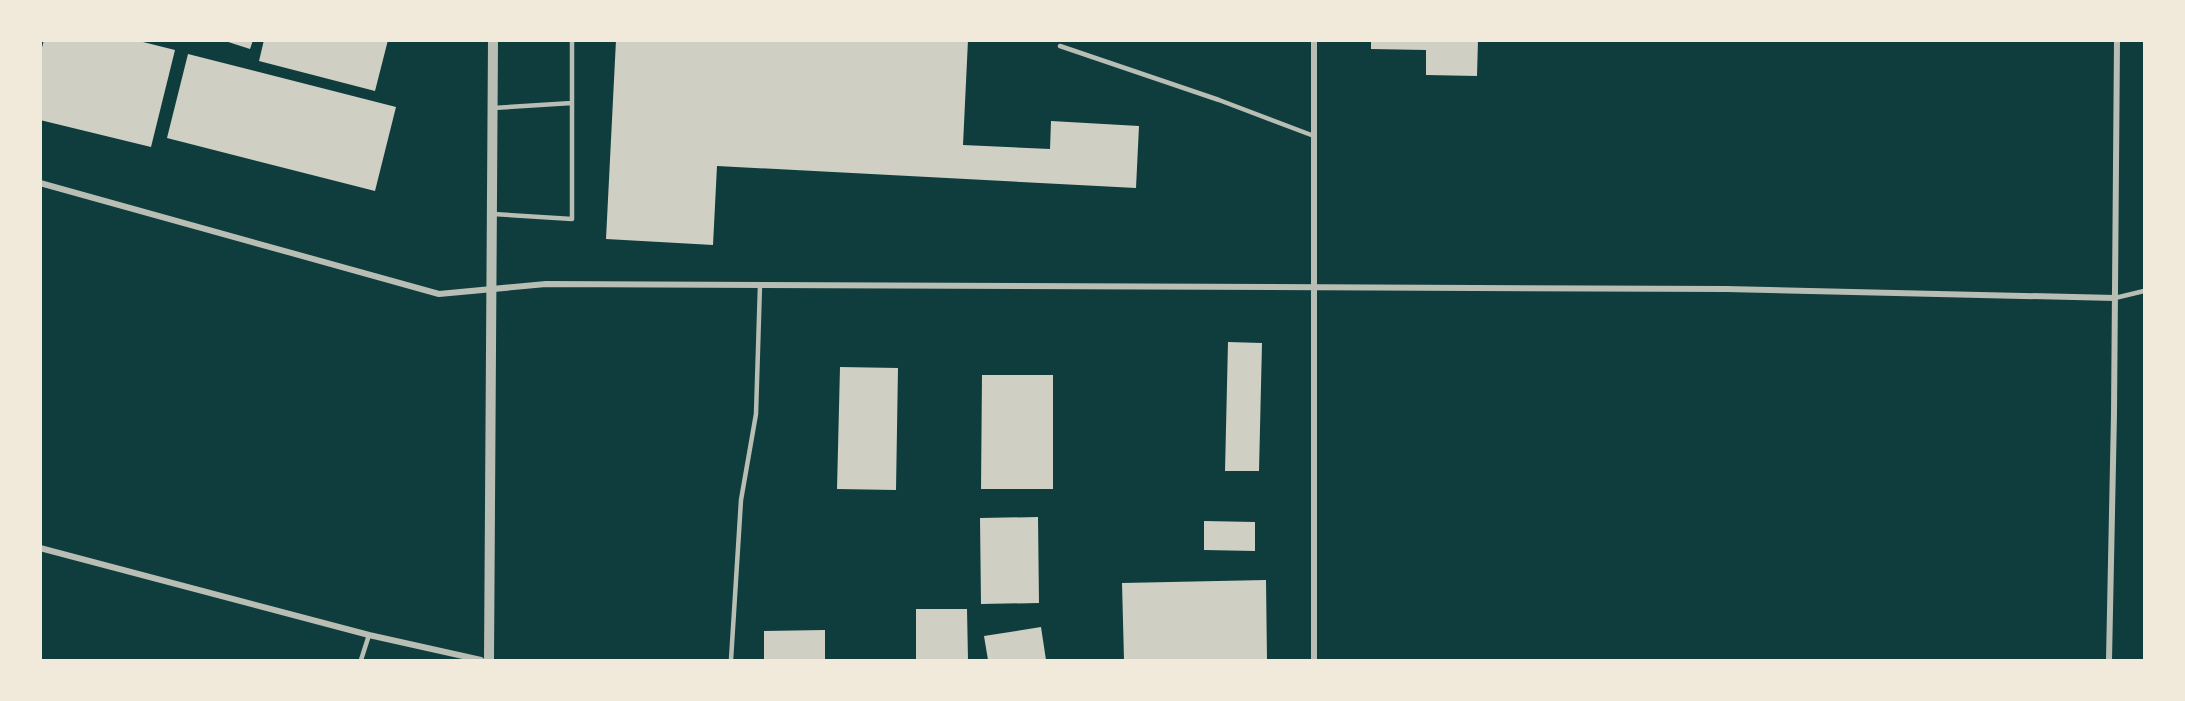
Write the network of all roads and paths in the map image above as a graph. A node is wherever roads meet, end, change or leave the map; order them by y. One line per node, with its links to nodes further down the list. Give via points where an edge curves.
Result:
1 (493, 40): 7 (street)
2 (572, 40): 6 (lane)
3 (1314, 40): 8 (street)
4 (2117, 40): 15 (street)
5 (1060, 46): 8 (lane)
6 (572, 103): 7 (lane); 10 (lane, via 572,219)
7 (494, 108): 10 (street)
8 (1314, 136): 12 (street)
9 (40, 183): 13 (street, via 439,294)
10 (493, 214): 13 (street)
11 (760, 285): 12 (street); 13 (street, via 546,284); 21 (lane, via 756,414 741,500)
12 (1313, 288): 15 (street, via 1726,289); 22 (street)
13 (493, 290): 20 (street)
14 (2145, 291): 15 (lane)
15 (2115, 298): 23 (street)
16 (40, 548): 17 (street)
17 (369, 634): 18 (lane); 19 (street)
18 (361, 660)
19 (481, 660)
20 (489, 660)
21 (731, 660)
22 (1314, 660)
23 (2109, 660)

